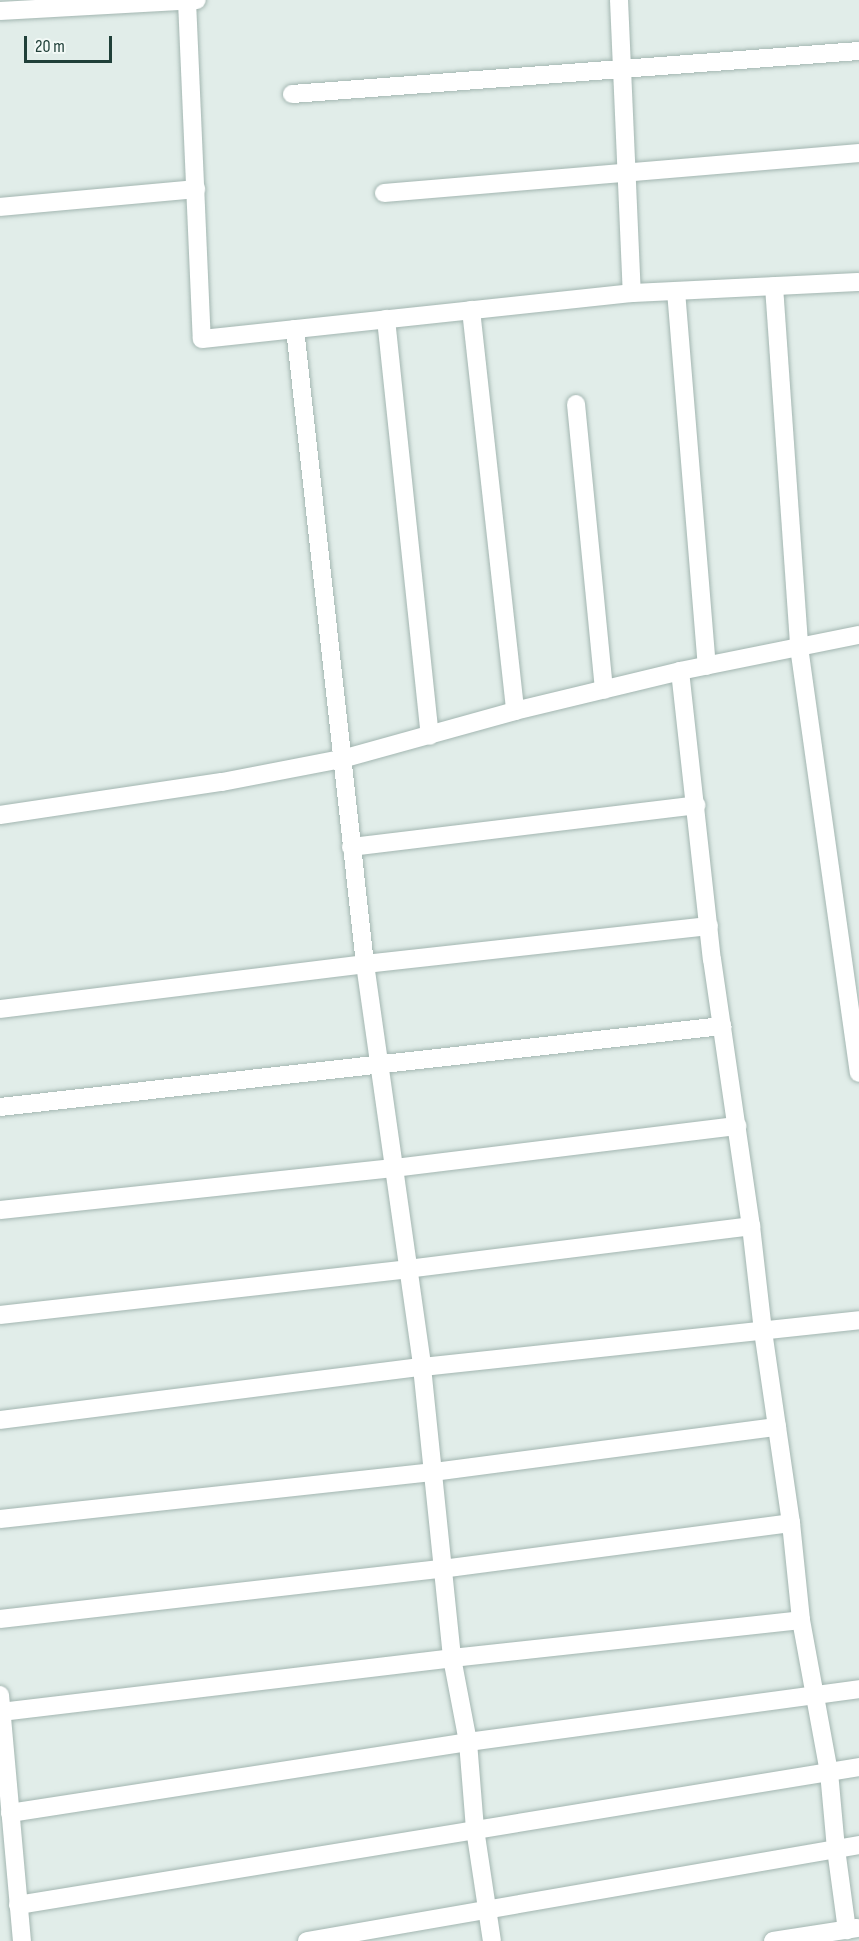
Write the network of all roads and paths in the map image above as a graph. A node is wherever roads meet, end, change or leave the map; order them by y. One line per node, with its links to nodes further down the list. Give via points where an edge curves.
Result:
1 (619, 0): 7 (street)
2 (193, 1): 3 (street); 11 (street)
3 (132, 2): 4 (street)
4 (31, 4): 5 (street)
5 (0, 10)
6 (859, 51): 7 (street)
7 (622, 67): 8 (street); 10 (street)
8 (292, 94)
9 (859, 153): 10 (street)
10 (629, 174): 12 (street); 17 (street)
11 (196, 189): 13 (street); 20 (street, via 202,339)
12 (384, 193)
13 (0, 207)
14 (859, 282): 15 (street)
15 (774, 286): 16 (street); 23 (street)
16 (676, 291): 17 (street); 24 (street)
17 (632, 293): 18 (street)
18 (471, 310): 19 (street); 27 (street)
19 (386, 320): 20 (street); 28 (street)
20 (295, 329): 29 (street)
21 (576, 404): 26 (street)
22 (859, 635): 23 (street)
23 (799, 647): 24 (street); 37 (street)
24 (707, 666): 25 (street)
25 (680, 671): 26 (street); 30 (street)
26 (604, 690): 27 (street)
27 (515, 711): 28 (street)
28 (430, 736): 29 (street)
29 (342, 759): 31 (street, via 222,782); 32 (street)
30 (696, 805): 32 (street); 33 (street)
31 (0, 815)
32 (351, 847): 34 (street)
33 (709, 926): 34 (street); 36 (street)
34 (365, 964): 35 (street); 38 (street)
35 (0, 1009)
36 (722, 1026): 38 (street); 41 (street)
37 (856, 1029): 39 (street)
38 (377, 1063): 40 (street); 42 (street)
39 (859, 1073)
40 (0, 1107)
41 (737, 1126): 42 (street); 44 (street)
42 (394, 1168): 43 (street); 45 (street)
43 (0, 1210)
44 (751, 1227): 45 (street); 48 (street)
45 (407, 1269): 46 (street); 49 (street)
46 (0, 1315)
47 (859, 1320): 48 (street)
48 (763, 1331): 49 (street); 51 (street)
49 (422, 1367): 50 (street); 52 (street)
50 (0, 1420)
51 (777, 1427): 52 (street); 54 (street)
52 (434, 1472): 53 (street); 55 (street)
53 (0, 1519)
54 (791, 1523): 55 (street); 57 (street)
55 (442, 1569): 56 (street); 58 (street)
56 (0, 1619)
57 (801, 1620): 58 (street); 60 (street)
58 (452, 1658): 61 (street); 62 (street)
59 (859, 1689): 60 (street)
60 (815, 1693): 62 (street); 64 (street)
61 (0, 1701): 65 (street)
62 (468, 1742): 65 (street); 66 (street)
63 (859, 1767): 64 (street)
64 (829, 1772): 66 (street); 68 (street)
65 (10, 1813): 69 (street)
66 (475, 1829): 69 (street); 70 (street)
67 (859, 1845): 68 (street)
68 (836, 1849): 70 (street); 71 (street)
69 (18, 1905): 72 (street)
70 (489, 1908): 73 (street); 74 (street)
71 (853, 1929): 75 (street)
72 (22, 1941)
73 (307, 1941)
74 (492, 1941)
75 (772, 1941)

